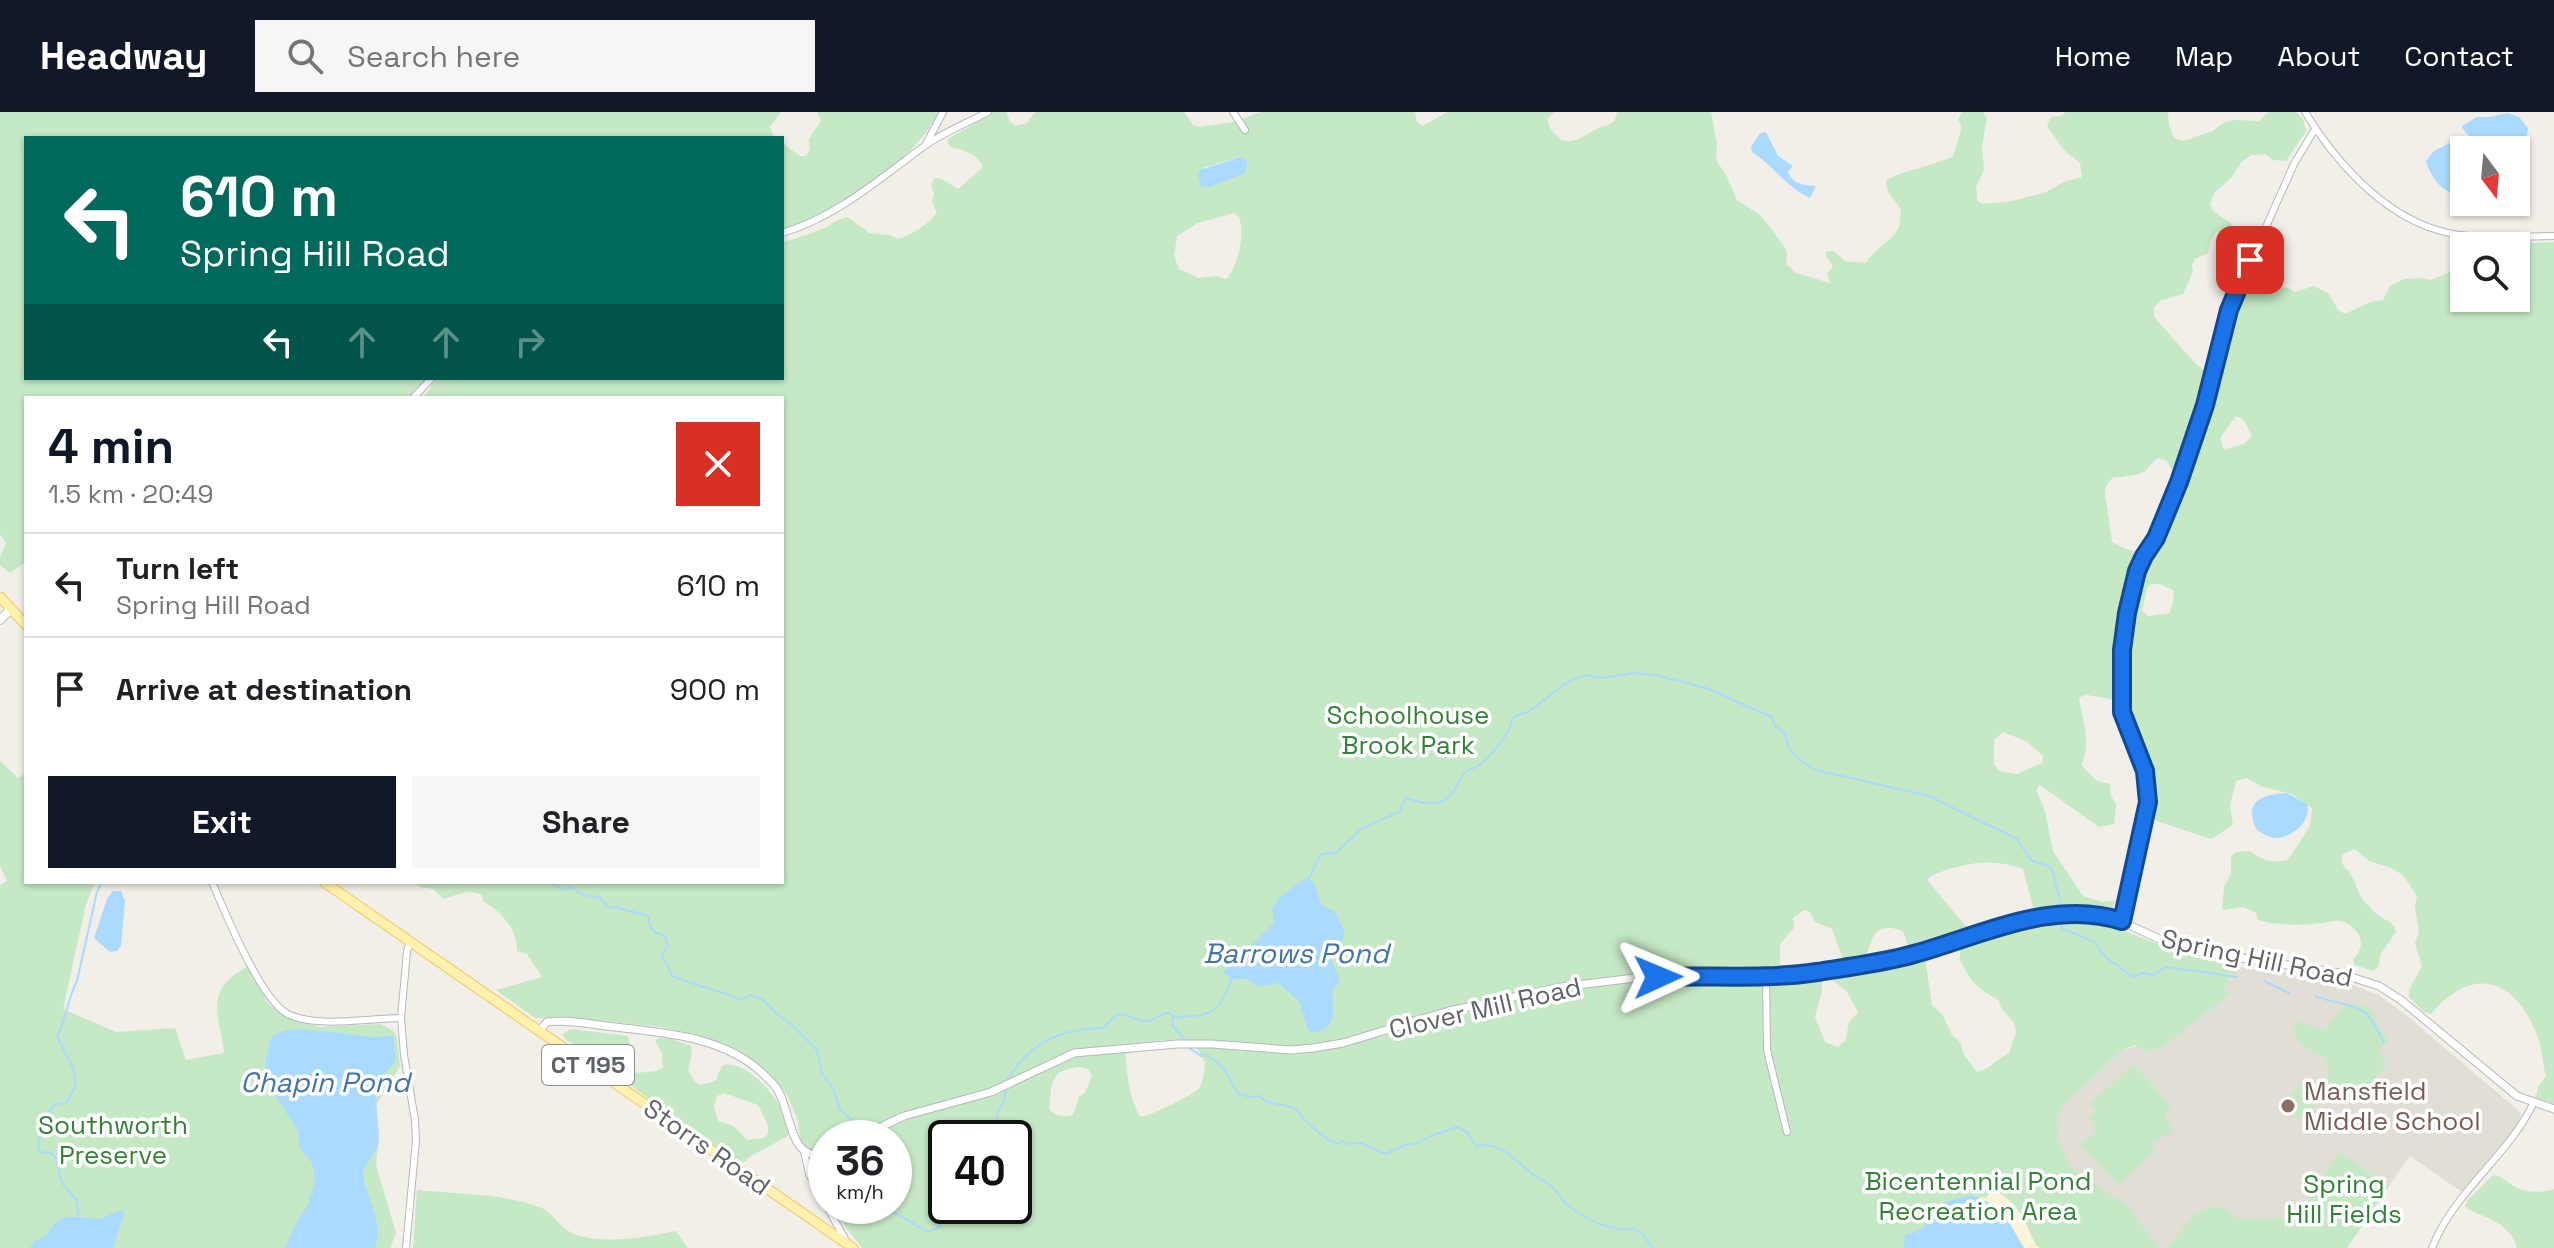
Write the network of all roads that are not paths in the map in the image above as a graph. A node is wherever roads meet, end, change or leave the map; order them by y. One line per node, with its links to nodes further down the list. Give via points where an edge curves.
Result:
1 (943, 112): 7 (street)
2 (988, 112): 7 (street)
3 (1233, 112): 6 (street)
4 (2305, 112): 5 (street)
5 (2315, 129): 9 (street, via 2363,183 2413,220 2458,234); 18 (street, via 2229,310 2205,405 2130,599 2122,650 2122,712 2145,771 2148,802)
6 (1245, 130)
7 (925, 145): 8 (street, via 831,212)
8 (784, 232)
9 (2554, 236)
10 (430, 380): 11 (street)
11 (415, 396)
12 (0, 597): 13 (main road)
13 (11, 609): 14 (main road); 15 (main road)
14 (0, 620)
15 (24, 623)
16 (213, 884): 21 (street, via 253,969 283,1011 313,1021)
17 (327, 884): 19 (main road, Storrs Road / CT 195)
18 (2122, 921): 20 (street, Clover Mill Road, via 2056,915 1911,955); 23 (street, Spring Hill Road, via 2170,944 2339,973 2379,986 2517,1096)
19 (410, 942): 21 (street); 22 (main road, Storrs Road / CT 195)
20 (1766, 977): 25 (street, Clover Mill Road, via 1635,978 1561,987 1313,1048 1177,1044 1074,1053 991,1092); 26 (street, via 1767,1050)
21 (401, 1018): 30 (street, via 416,1140)
22 (539, 1031): 27 (street, via 547,1022 569,1022 661,1032 724,1049 777,1089); 29 (main road, Storrs Road / CT 195)
23 (2534, 1102): 24 (street, Spring Hill Road); 31 (street, via 2451,1211)
24 (2554, 1109)
25 (896, 1120)
26 (1787, 1132)
27 (804, 1151): 28 (street); 29 (street, via 809,1174)
28 (808, 1153)
29 (850, 1246)
30 (406, 1248)
31 (2432, 1248)

